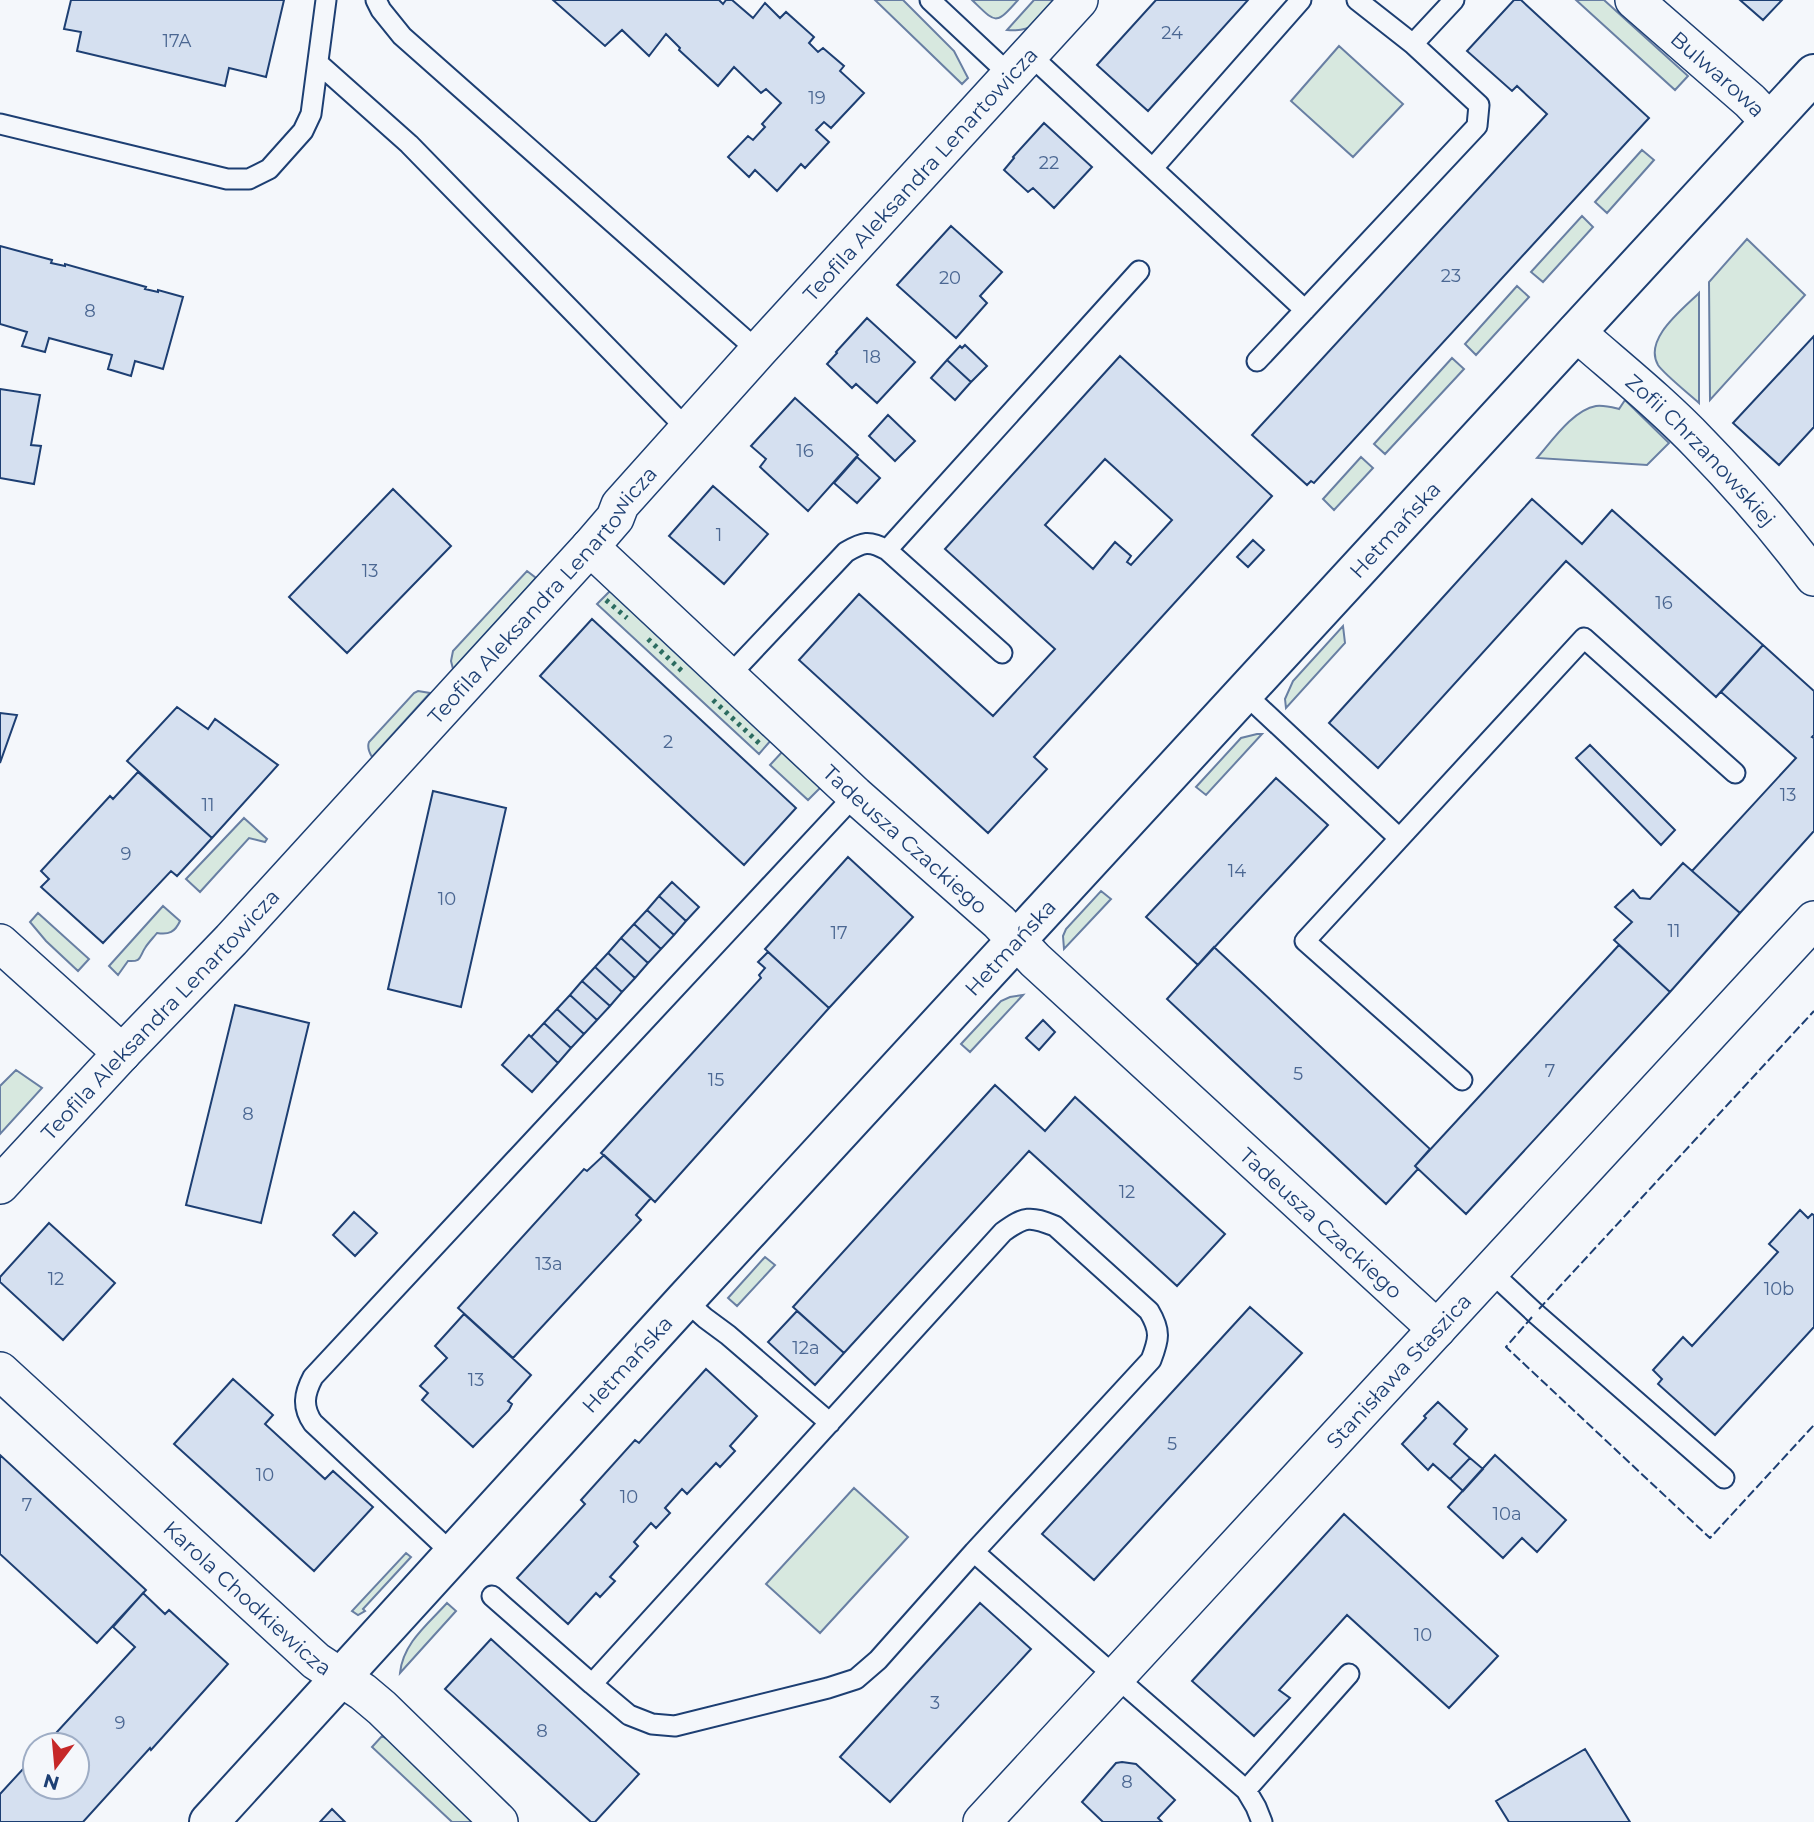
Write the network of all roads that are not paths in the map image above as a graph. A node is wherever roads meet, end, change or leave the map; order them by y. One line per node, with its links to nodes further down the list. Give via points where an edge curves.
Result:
1 (326, 0): 10 (lane)
2 (376, 0): 19 (lane, via 402,36)
3 (930, 0): 11 (lane)
4 (1079, 0): 11 (street, Teofila Aleksandra Lenartowicza)
5 (1301, 0): 15 (lane)
6 (1356, 0): 9 (lane)
7 (1454, 0): 9 (lane)
8 (1634, 0): 13 (street, Bulwarowa)
9 (1413, 44): 17 (lane, via 1479,106 1477,126)
10 (318, 64): 14 (lane, via 311,114 303,131 269,169 249,179 227,179); 21 (lane, via 409,144)
11 (1019, 65): 15 (lane); 19 (street, Teofila Aleksandra Lenartowicza)
12 (1814, 74): 13 (street, Hetmańska)
13 (1770, 122): 18 (street, Hetmańska)
14 (0, 124)
15 (1153, 168): 17 (lane)
16 (1139, 271): 23 (lane)
17 (1305, 310): 20 (lane)
18 (1576, 332): 24 (street, Zofii Chrzanowskiej, via 1699,443 1780,532); 27 (street, Hetmańska)
19 (758, 351): 21 (street, Teofila Aleksandra Lenartowicza)
20 (1257, 361)
21 (687, 429): 22 (street, Teofila Aleksandra Lenartowicza)
22 (590, 547): 26 (street, Tadeusza Czackiego); 34 (street, Teofila Aleksandra Lenartowicza)
23 (887, 550): 25 (lane); 26 (lane, via 862,543 846,552)
24 (1814, 577)
25 (1002, 653)
26 (729, 676): 29 (street, Tadeusza Czackiego)
27 (1244, 693): 30 (lane); 32 (street, Hetmańska)
28 (1735, 773): 30 (lane, via 1584,638)
29 (855, 795): 32 (street, Tadeusza Czackiego); 44 (lane, via 306,1389 304,1402 313,1423)
30 (1399, 838): 35 (lane, via 1305,941)
31 (1814, 920): 37 (street, Stanisława Staszica)
32 (1015, 940): 38 (street, Hetmańska); 39 (street, Tadeusza Czackiego)
33 (0, 943): 34 (street)
34 (122, 1053): 36 (street, Teofila Aleksandra Lenartowicza)
35 (1462, 1080)
36 (0, 1185)
37 (1490, 1271): 39 (street, Stanisława Staszica); 42 (lane)
38 (685, 1300): 41 (lane); 44 (street, Hetmańska)
39 (1437, 1329): 47 (street, Stanisława Staszica)
40 (0, 1371): 48 (street, Karola Chodkiewicza, via 287,1635)
41 (830, 1423): 43 (lane, via 1003,1232 1018,1221 1038,1219 1055,1226 1149,1311 1157,1325 1157,1344 1151,1360); 49 (lane)
42 (1724, 1478)
43 (975, 1552): 47 (lane); 49 (lane, via 856,1679 675,1726 629,1715)
44 (454, 1555): 48 (street, Hetmańska)
45 (492, 1596): 49 (lane)
46 (1349, 1674): 50 (lane)
47 (1116, 1677): 50 (lane); 53 (street, Stanisława Staszica)
48 (341, 1678): 51 (street, Hetmańska); 52 (street, Karola Chodkiewicza, via 382,1708)
49 (592, 1684)
50 (1246, 1790): 54 (lane)
51 (209, 1822)
52 (499, 1822)
53 (982, 1822)
54 (1262, 1822)

